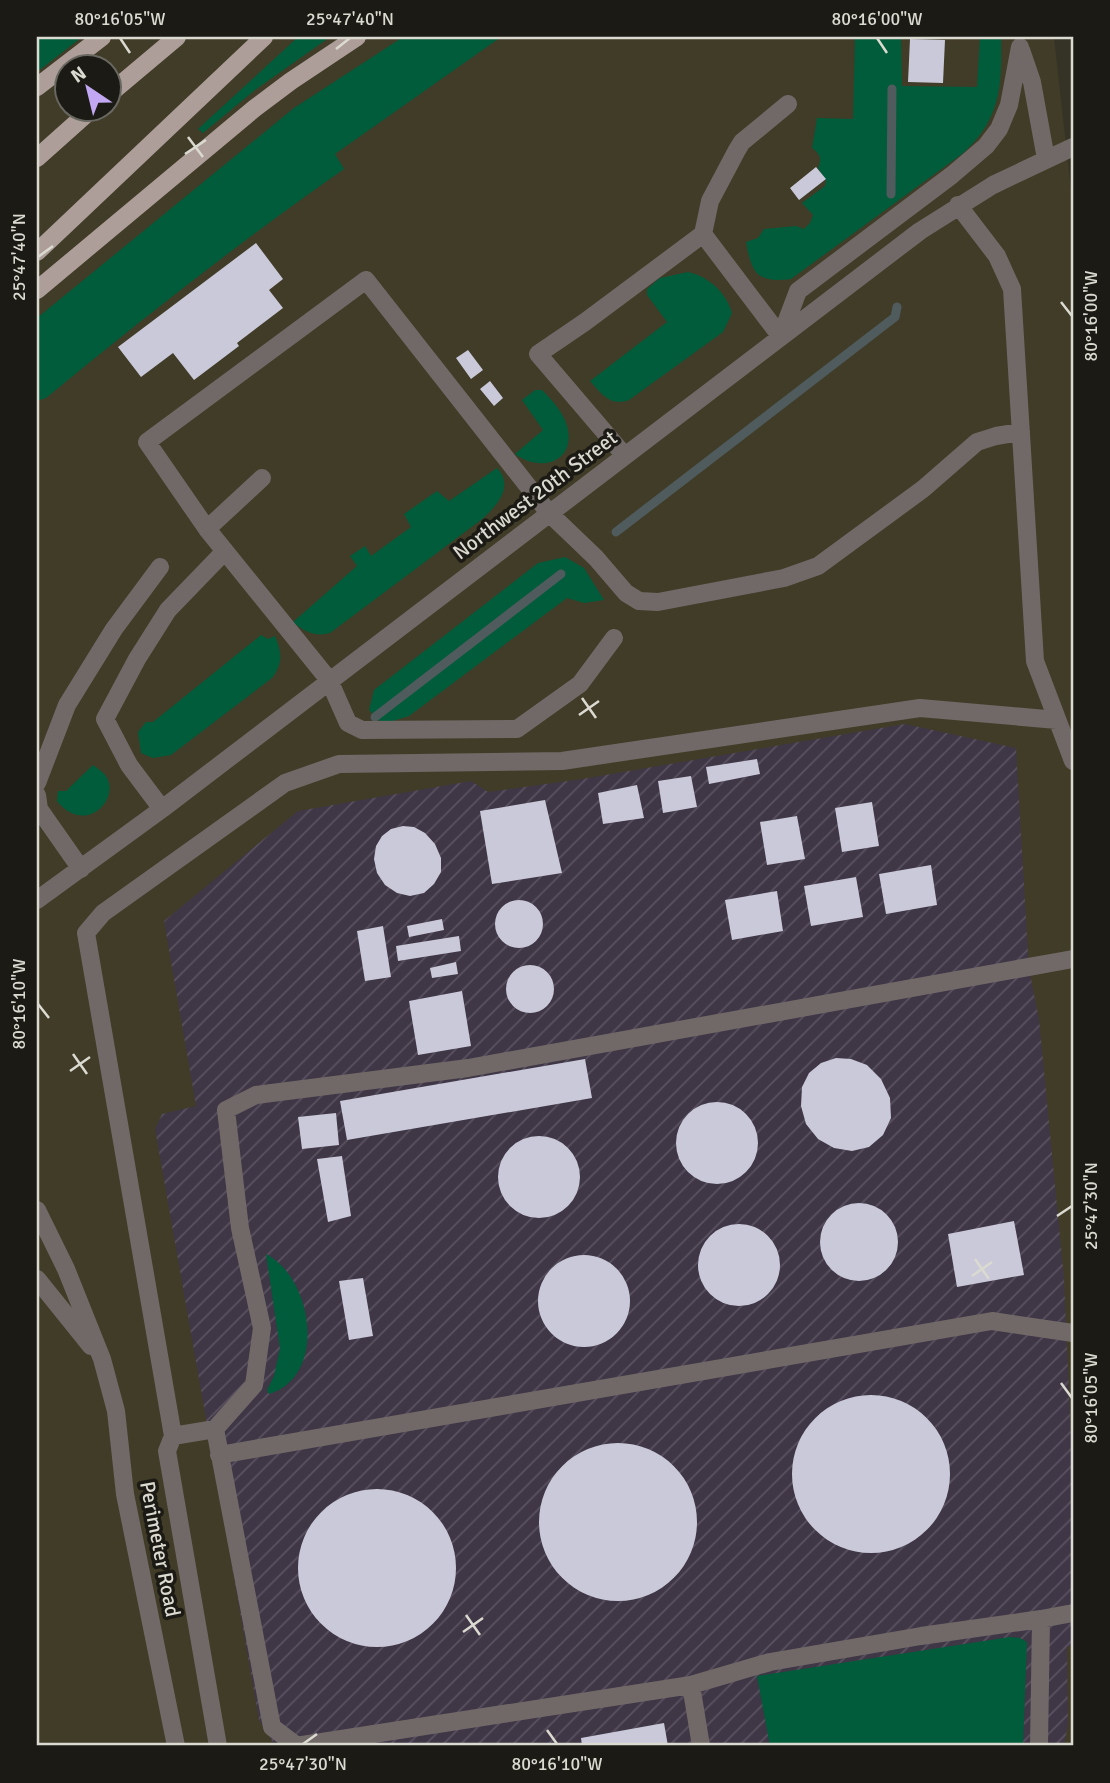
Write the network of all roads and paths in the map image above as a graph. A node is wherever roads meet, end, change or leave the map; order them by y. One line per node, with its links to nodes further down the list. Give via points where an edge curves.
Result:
1 (102, 37): 7 (main road)
2 (177, 37): 6 (main road)
3 (264, 37): 15 (main road)
4 (357, 37): 16 (main road, via 256,108)
5 (1020, 42): 12 (street); 17 (street, via 1009,106 986,146 798,291)
6 (122, 83)
7 (37, 87)
8 (788, 104): 14 (street, via 742,142 713,195)
9 (77, 122): 11 (main road)
10 (1073, 147): 12 (street, Northwest 20th Street)
11 (37, 158)
12 (1046, 159): 13 (street, Northwest 20th Street)
13 (958, 205): 17 (street, Northwest 20th Street); 18 (street, via 998,256 1012,289)
14 (703, 234): 17 (street); 19 (street, via 538,354)
15 (37, 251)
16 (37, 290)
17 (781, 337): 19 (street, Northwest 20th Street)
18 (1021, 432): 21 (street, via 977,442 923,489 818,566 784,578 658,603 639,601 626,593); 27 (street, via 1035,661)
19 (625, 456): 21 (street, Northwest 20th Street)
20 (262, 478): 22 (street)
21 (549, 513): 22 (street, via 366,280 147,442); 26 (street, Northwest 20th Street)
22 (207, 529): 23 (street)
23 (225, 551): 26 (street); 31 (street, via 168,610 105,719 128,765)
24 (160, 567): 29 (street, via 67,705)
25 (614, 638): 26 (street, via 580,684 517,729 362,730 348,723)
26 (329, 680): 31 (street, Northwest 20th Street)
27 (1057, 720): 28 (street); 40 (street, via 920,708 562,761 339,764 285,783 103,913 86,933)
28 (1073, 761)
29 (37, 783)
30 (37, 795): 32 (street, via 39,809)
31 (162, 809): 32 (street, Northwest 20th Street)
32 (81, 869): 33 (street, Northwest 20th Street)
33 (37, 900)
34 (1073, 959): 39 (street, via 468,1068 256,1095 226,1110 240,1228 262,1328 254,1385)
35 (37, 1210): 38 (street, Perimeter Road)
36 (37, 1279): 38 (street, Perimeter Road)
37 (1073, 1333): 41 (street, via 992,1321)
38 (102, 1359): 46 (street, Perimeter Road, via 116,1412 125,1494)
39 (215, 1429): 40 (street); 41 (street)
40 (173, 1436): 47 (street, via 167,1451)
41 (219, 1455): 48 (street, via 272,1727)
42 (1073, 1613): 43 (street)
43 (1041, 1619): 44 (street, via 770,1662); 50 (street)
44 (691, 1685): 45 (street); 49 (street)
45 (347, 1742): 48 (street)
46 (176, 1746)
47 (218, 1746)
48 (297, 1746)
49 (701, 1746)
50 (1039, 1746)

